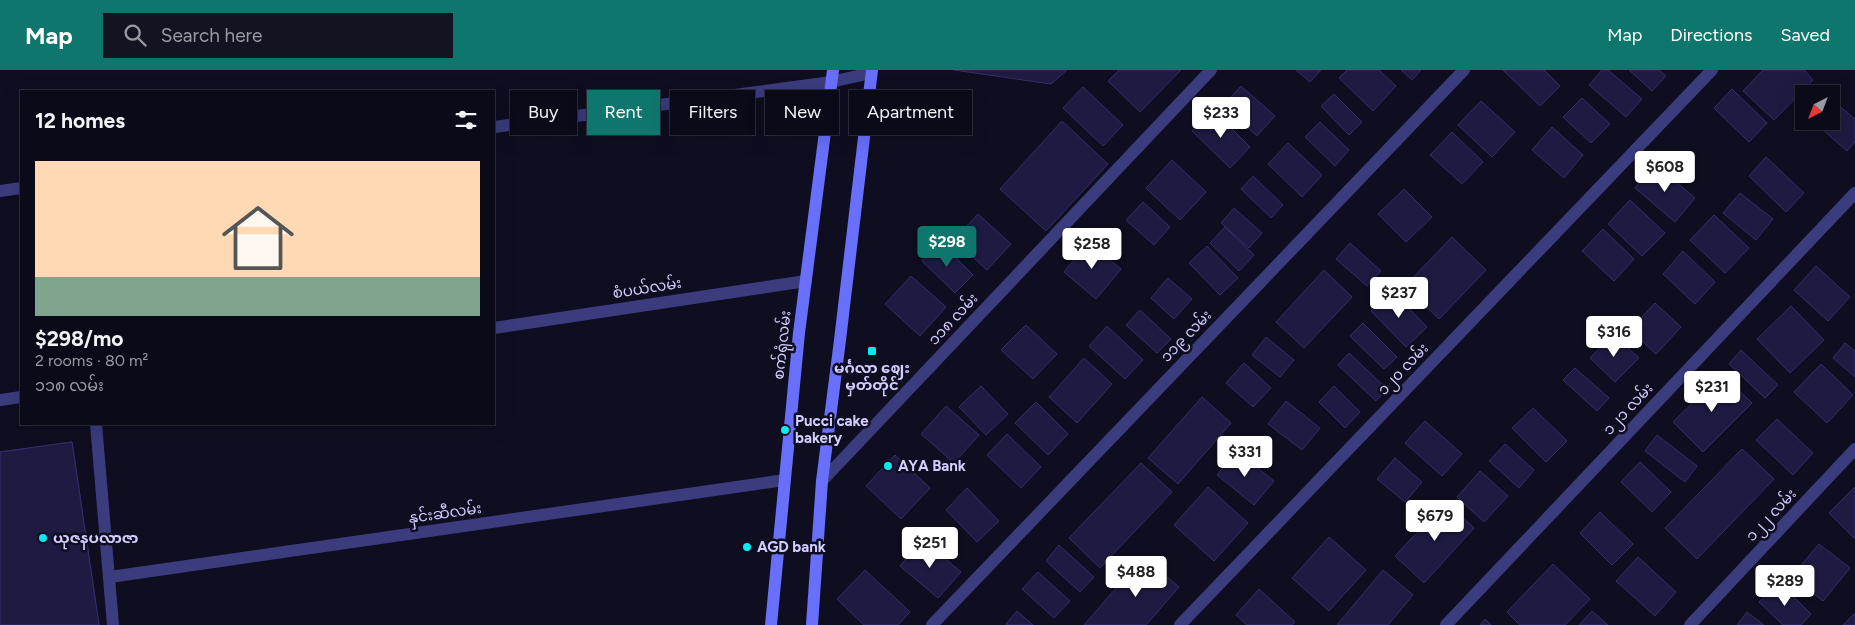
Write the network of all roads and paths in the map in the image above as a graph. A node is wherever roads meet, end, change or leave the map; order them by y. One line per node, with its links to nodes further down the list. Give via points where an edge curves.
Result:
1 (1211, 70): 17 (street, ၁၁၈ လမ်း)
2 (1464, 70): 22 (street, ၁၁၉ လမ်း)
3 (1712, 70): 23 (street, ၁၂၀ လမ်း)
4 (871, 71): 5 (street); 17 (main road)
5 (832, 76): 6 (street); 10 (main road, စက်ရုံလမ်း)
6 (495, 127)
7 (20, 188): 8 (street)
8 (0, 191)
9 (1855, 193): 24 (street, ၁၂၁ လမ်း)
10 (806, 281): 11 (street, စံပယ်လမ်း); 16 (main road, စက်ရုံလမ်း)
11 (495, 328)
12 (20, 397): 13 (street)
13 (0, 400)
14 (96, 425): 18 (street)
15 (1855, 449): 25 (street, ၁၂၂ လမ်း)
16 (785, 480): 18 (street, နှင်းဆီလမ်း); 20 (main road, စက်ရုံလမ်း)
17 (822, 481): 21 (main road)
18 (110, 577): 19 (street)
19 (113, 625)
20 (772, 625)
21 (812, 625)
22 (932, 625)
23 (1180, 625)
24 (1446, 625)
25 (1690, 625)

